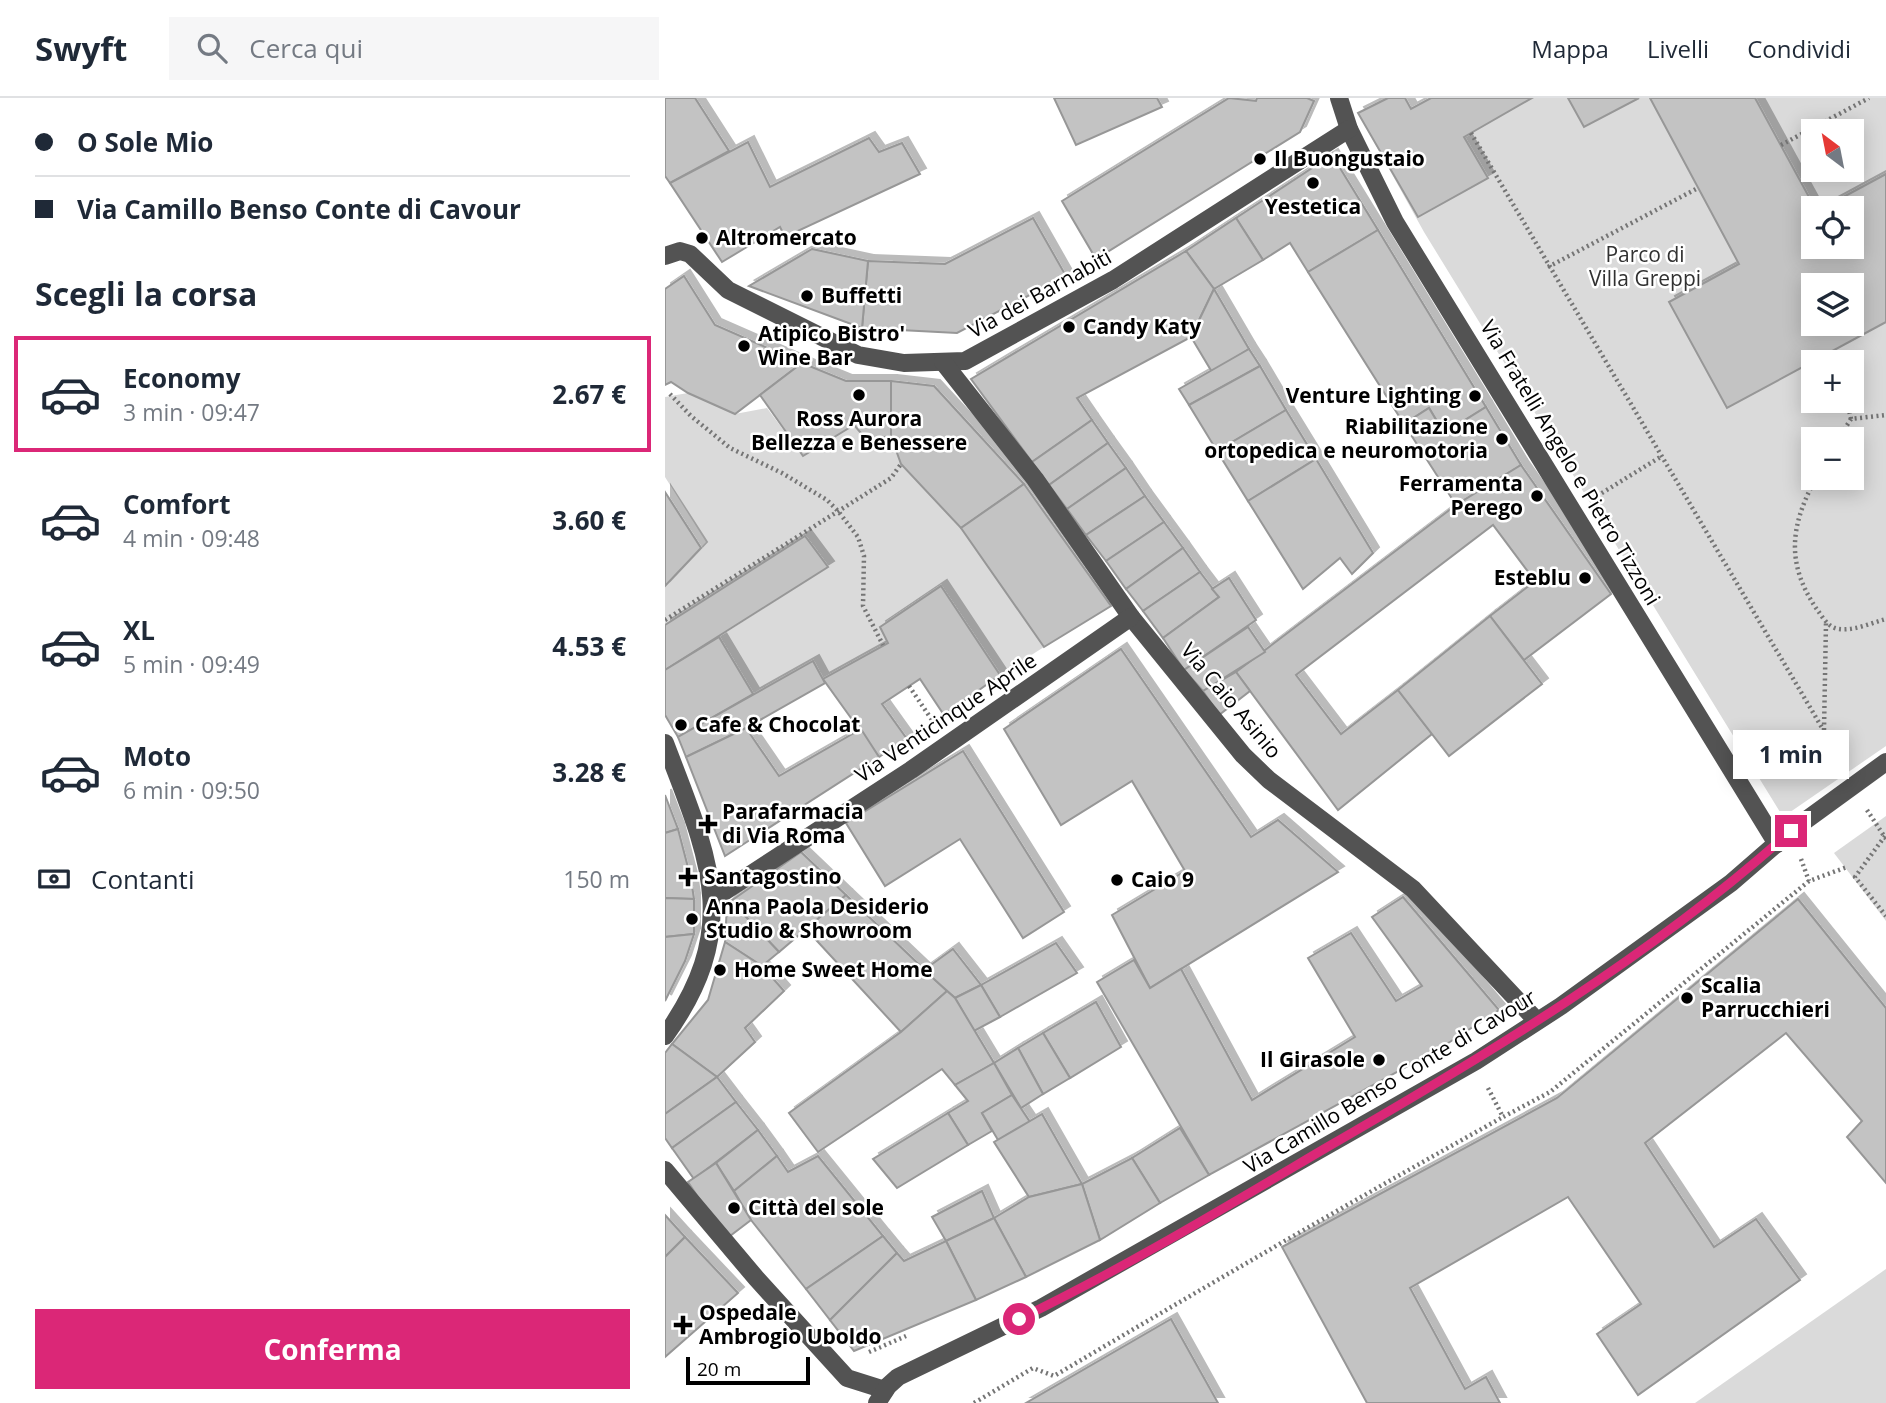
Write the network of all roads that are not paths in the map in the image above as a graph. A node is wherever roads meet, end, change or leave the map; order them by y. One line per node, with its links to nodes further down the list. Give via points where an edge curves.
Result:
1 (1339, 98): 2 (street, Via Fratelli Angelo e Pietro Tizzoni)
2 (1349, 129): 4 (street, Via dei Barnabiti, via 1101,287 982,354); 8 (street, Via Fratelli Angelo e Pietro Tizzoni, via 1395,222)
3 (665, 256): 4 (street, Via dei Barnabiti, via 680,251 690,254 719,284 753,305 869,359)
4 (943, 362): 5 (street, Via Caio Asinio, via 1035,479)
5 (1131, 617): 9 (street, Via Venticinque Aprile); 10 (street, Via Caio Asinio, via 1243,755 1269,780 1413,889)
6 (665, 743): 9 (street, via 704,850)
7 (1886, 762): 8 (street, Via Camillo Benso Conte di Cavour)
8 (1777, 844): 10 (street, Via Camillo Benso Conte di Cavour, via 1731,883)
9 (713, 899): 11 (street, via 711,940 699,976)
10 (1537, 1021): 13 (street, Via Camillo Benso Conte di Cavour, via 1269,1182 1041,1308 898,1377)
11 (665, 1036)
12 (665, 1170): 13 (street, via 847,1378)
13 (881, 1396)

